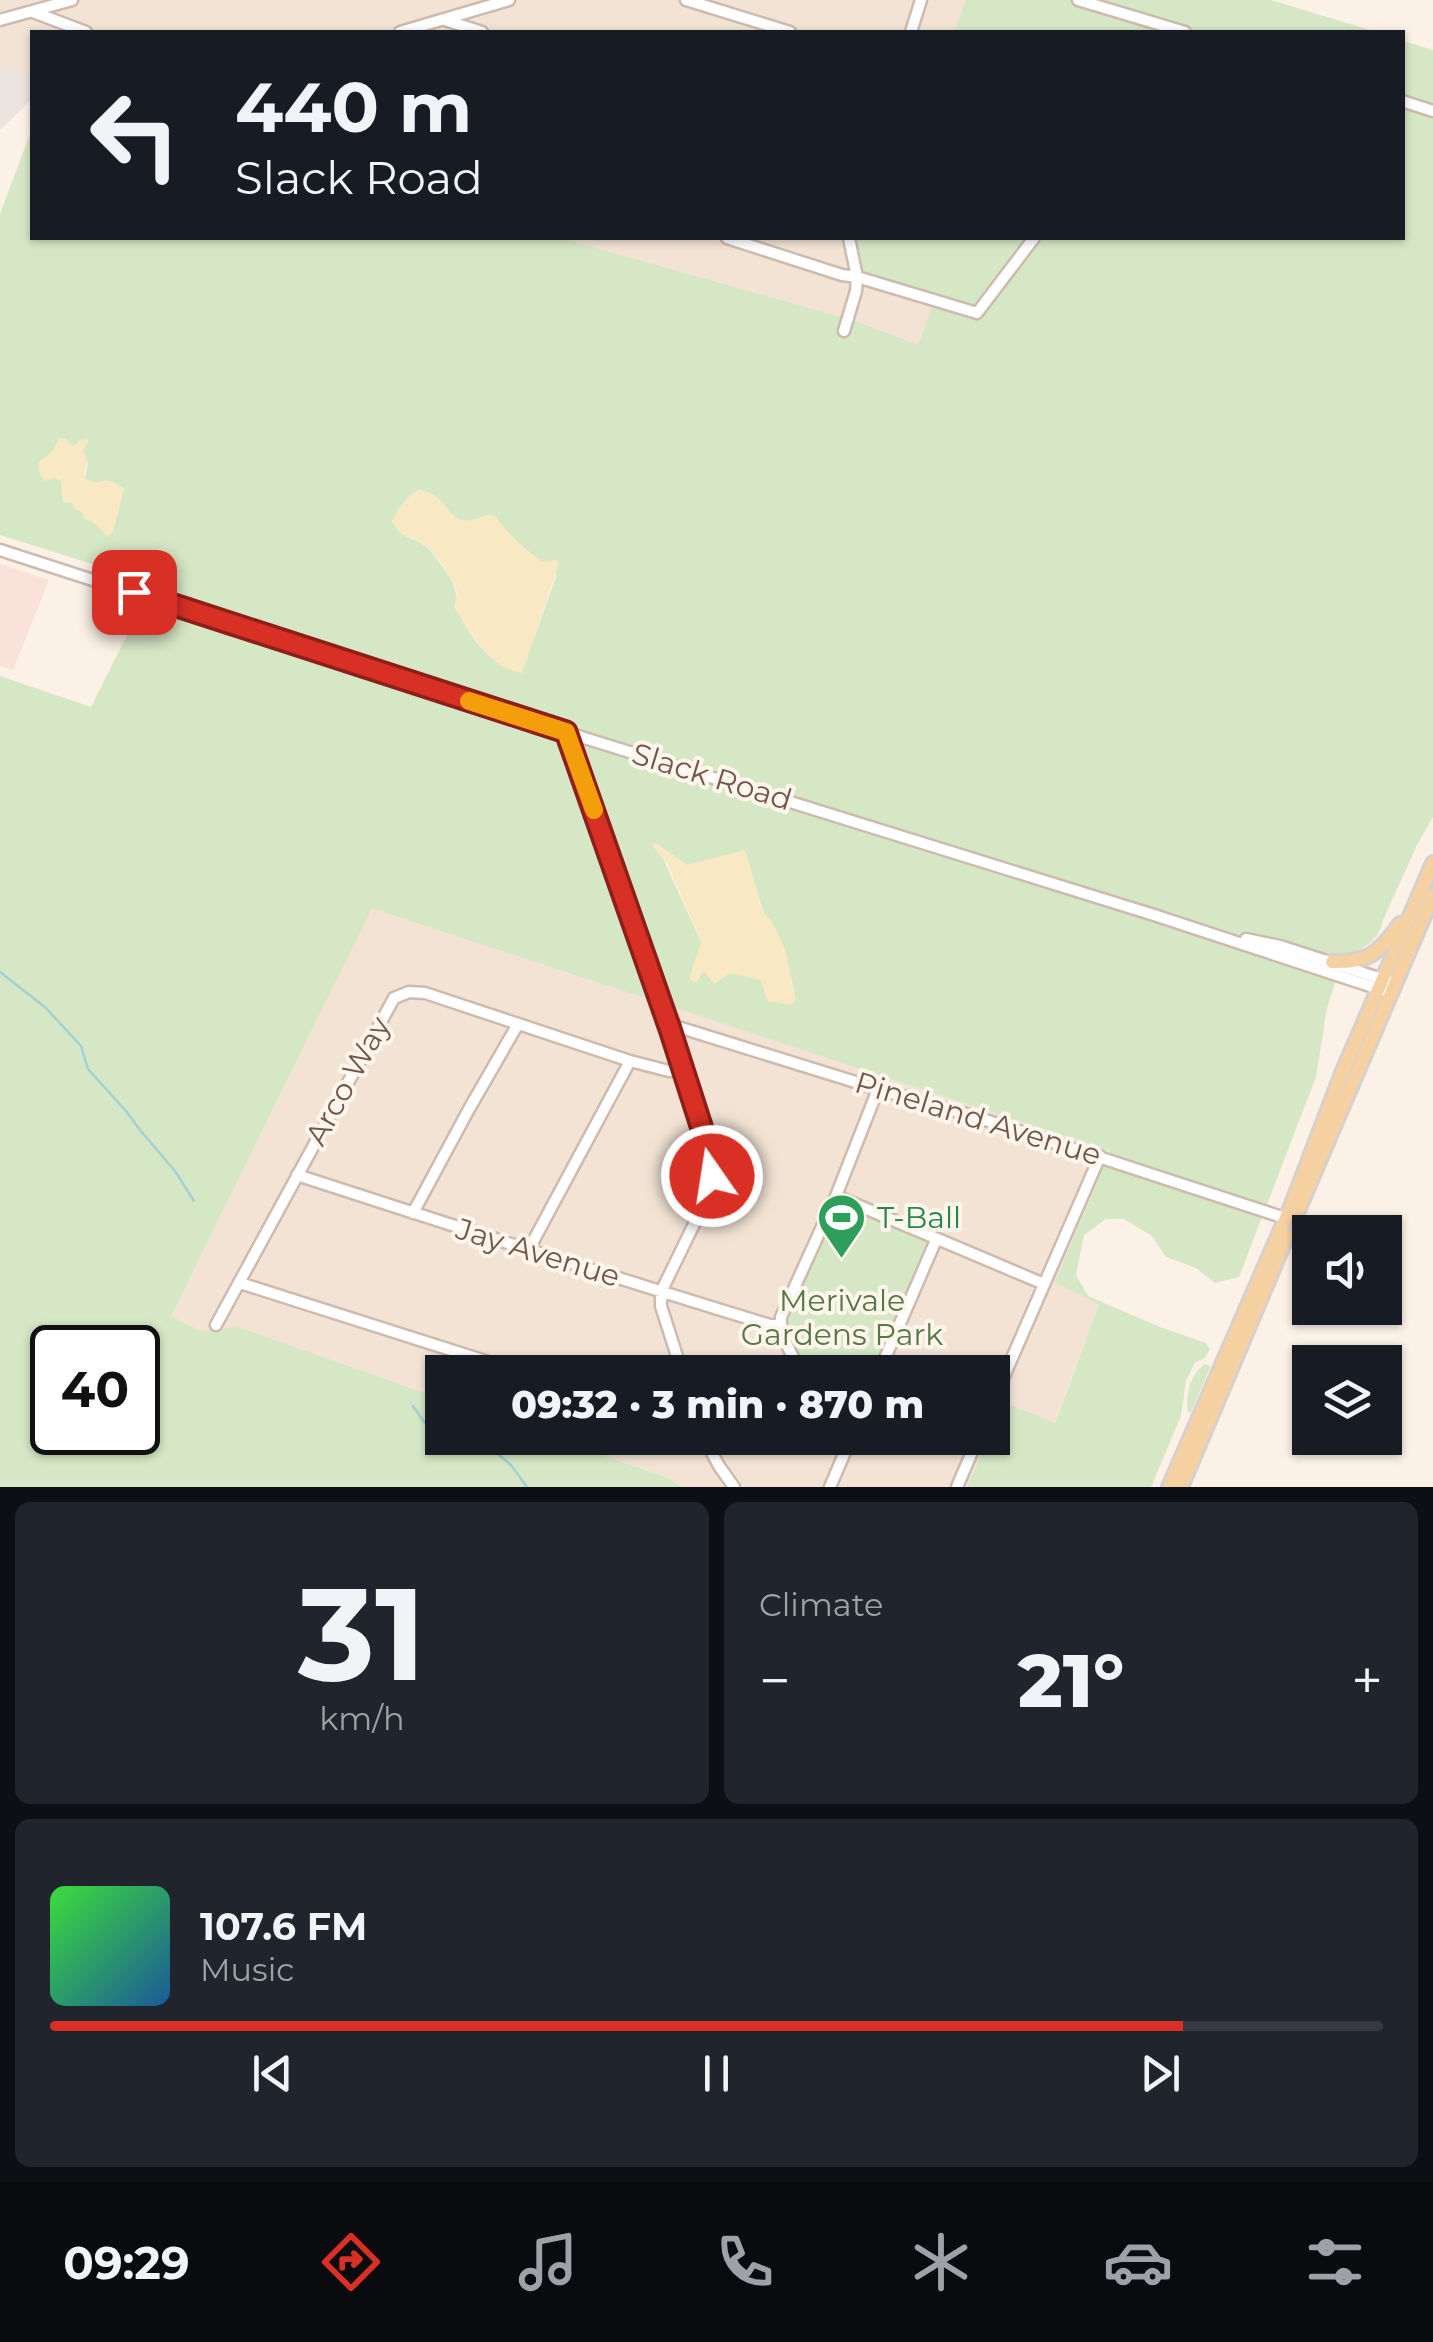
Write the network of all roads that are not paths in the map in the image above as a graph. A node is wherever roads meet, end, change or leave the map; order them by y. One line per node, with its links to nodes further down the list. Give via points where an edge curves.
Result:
1 (72, 0): 6 (street)
2 (508, 0): 8 (street)
3 (686, 0): 12 (street)
4 (921, 0): 13 (street)
5 (1078, 0): 14 (street)
6 (32, 11): 7 (street); 9 (street)
7 (0, 20)
8 (444, 20): 10 (street); 11 (street)
9 (81, 30)
10 (407, 30)
11 (476, 30)
12 (784, 30)
13 (912, 30)
14 (1178, 30)
15 (1405, 102): 16 (street)
16 (1433, 111)
17 (733, 240): 20 (street)
18 (849, 240): 20 (street)
19 (1032, 240): 20 (street, via 977,313)
20 (857, 276): 21 (street)
21 (844, 331)
22 (0, 550): 23 (street, Slack Road)
23 (566, 732): 27 (street, Slack Road); 31 (street)
24 (1433, 864): 26 (main road)
25 (1433, 895): 29 (main road)
26 (1410, 916): 28 (main road, via 1373,954); 29 (main road)
27 (1196, 929): 28 (street, Slack Road); 29 (street, Slack Road)
28 (1332, 962): 29 (street, Slack Road)
29 (1387, 986): 39 (main road, via 1337,1086); 59 (main road)
30 (518, 1024): 32 (street, Arco Way); 36 (street, Arco Way, via 424,993 394,998); 38 (street)
31 (670, 1029): 33 (street); 34 (street, Pineland Avenue)
32 (630, 1061): 33 (street, Arco Way); 41 (street)
33 (683, 1072): 44 (street, via 712,1176)
34 (878, 1089): 35 (street, Pineland Avenue); 37 (street)
35 (1100, 1156): 39 (street, Pineland Avenue); 43 (street)
36 (297, 1174): 38 (street, Jay Avenue); 42 (street, Arco Way)
37 (836, 1196): 40 (street); 45 (street)
38 (412, 1213): 41 (street, Jay Avenue)
39 (1286, 1218): 58 (main road)
40 (936, 1240): 43 (street); 50 (street)
41 (529, 1249): 44 (street, Jay Avenue)
42 (240, 1283): 46 (street, Arco Way); 47 (street)
43 (1044, 1284): 51 (street)
44 (662, 1292): 45 (street, Jay Avenue); 48 (street)
45 (780, 1324): 49 (street)
46 (216, 1325)
47 (467, 1355)
48 (677, 1355)
49 (792, 1355)
50 (886, 1355)
51 (1010, 1362)
52 (713, 1455): 55 (street)
53 (844, 1455): 56 (street)
54 (971, 1455): 57 (street)
55 (734, 1487)
56 (830, 1487)
57 (957, 1487)
58 (1169, 1487)
59 (1181, 1487)

